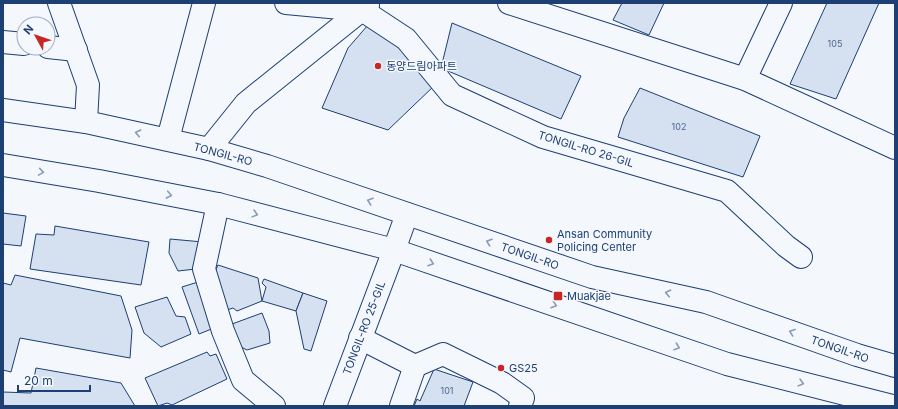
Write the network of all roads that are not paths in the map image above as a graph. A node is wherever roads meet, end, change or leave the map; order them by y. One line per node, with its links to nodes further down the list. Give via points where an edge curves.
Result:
1 (59, 3): 11 (street)
2 (204, 3): 15 (street)
3 (286, 3): 6 (street)
4 (509, 3): 7 (street)
5 (781, 3): 12 (street)
6 (367, 7): 17 (street, via 246,103); 22 (street, TONGIL-RO 26-GIL, via 406,39 452,94 543,137 727,191)
7 (548, 9): 12 (street)
8 (3, 42): 9 (street)
9 (16, 43)
10 (56, 48): 11 (street)
11 (76, 50): 14 (street, via 88,85)
12 (745, 79): 16 (street)
13 (3, 110): 14 (street, TONGIL-RO)
14 (86, 122): 15 (street, TONGIL-RO, one-way to 14)
15 (168, 139): 17 (street, TONGIL-RO)
16 (895, 148)
17 (209, 149): 20 (street, TONGIL-RO, one-way to 17)
18 (3, 165): 19 (street, one-way to 19)
19 (218, 204): 21 (street, one-way to 21); 26 (street, via 204,269 243,380)
20 (407, 214): 21 (street, TONGIL-RO 25-GIL); 25 (street, TONGIL-RO, one-way to 20, via 706,302 592,277)
21 (394, 250): 23 (street, TONGIL-RO 25-GIL); 30 (street, one-way to 30, via 727,364)
22 (801, 257)
23 (360, 338): 24 (street); 27 (street, TONGIL-RO 25-GIL)
24 (415, 366): 28 (street); 29 (street, via 443,354 502,384 522,398)
25 (895, 366)
26 (274, 406)
27 (335, 406)
28 (401, 406)
29 (520, 406)
30 (892, 406)

